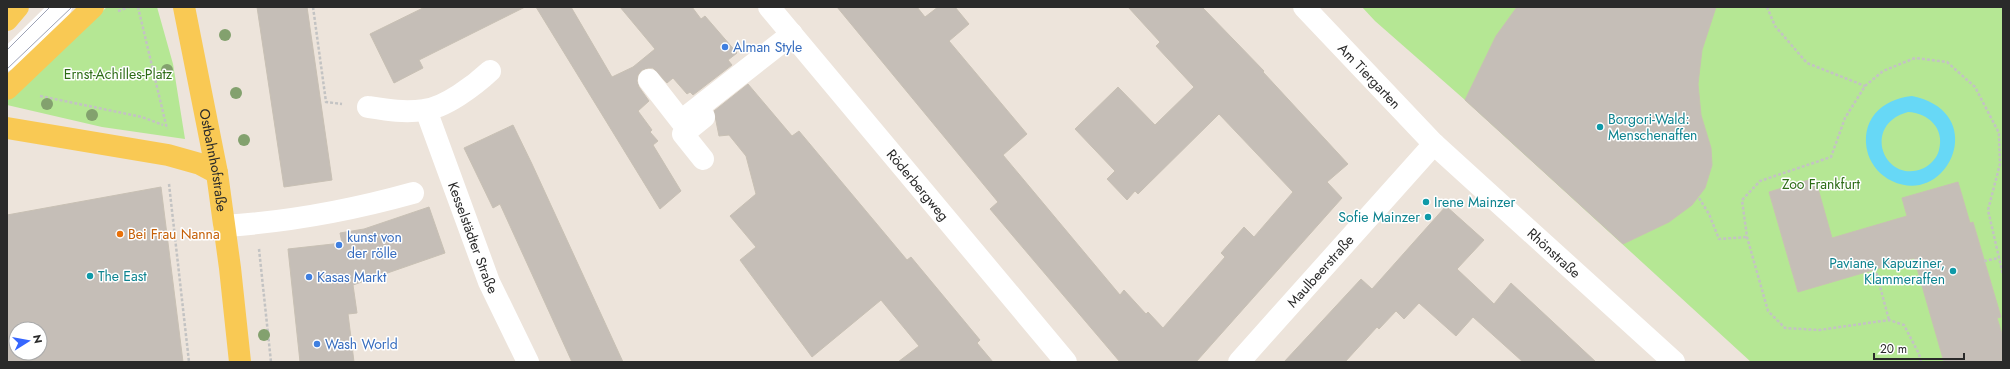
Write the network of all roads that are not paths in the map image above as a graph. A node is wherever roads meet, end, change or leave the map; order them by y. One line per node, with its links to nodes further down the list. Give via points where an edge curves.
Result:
1 (18, 7): 7 (main road)
2 (61, 7): 9 (street)
3 (93, 7): 12 (main road)
4 (184, 7): 18 (main road, Ostbahnhofstraße)
5 (770, 7): 8 (street, Röderbergweg)
6 (1304, 7): 16 (street, Am Tiergarten)
7 (7, 20)
8 (796, 39): 11 (street, via 681,121); 17 (street, via 683,134); 21 (street, Röderbergweg)
9 (7, 60)
10 (490, 72): 14 (street, via 473,87)
11 (649, 80)
12 (7, 89)
13 (368, 107): 14 (street, via 395,112)
14 (426, 110): 23 (street, Kesselstädter Straße, via 489,282)
15 (7, 128): 18 (main road, via 168,155 200,164)
16 (1434, 144): 24 (street, Maulbeerstraße); 25 (street, Rhönstraße)
17 (703, 159)
18 (216, 173): 20 (main road, Ostbahnhofstraße)
19 (413, 193): 20 (street, via 345,209 256,224)
20 (224, 226): 22 (main road, Ostbahnhofstraße)
21 (1065, 361)
22 (240, 362)
23 (528, 362)
24 (1239, 362)
25 (1674, 362)

